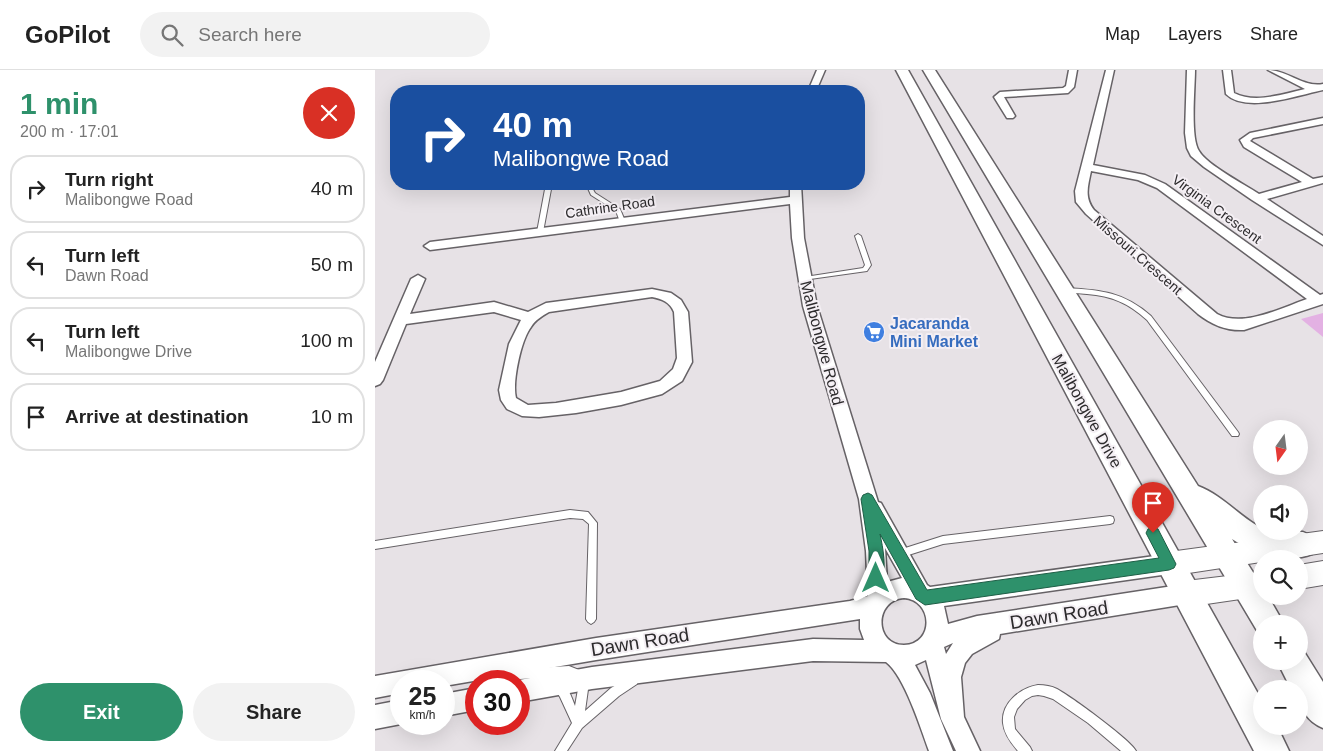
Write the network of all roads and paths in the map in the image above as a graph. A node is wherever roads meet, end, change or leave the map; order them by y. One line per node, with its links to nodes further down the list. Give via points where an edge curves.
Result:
1 (821, 70): 9 (street)
2 (901, 70): 42 (main road, Malibongwe Drive)
3 (929, 70): 29 (main road)
4 (1073, 70): 12 (street, via 1067,90 1000,94)
5 (1110, 70): 14 (street, Missouri Crescent)
6 (1191, 70): 20 (street, via 1190,134 1193,151)
7 (1227, 70): 11 (street, via 1230,94 1243,100 1256,101)
8 (1272, 70): 11 (street)
9 (815, 85)
10 (1323, 87): 11 (street)
11 (1313, 89)
12 (1010, 116)
13 (1323, 121): 16 (street, via 1245,140 1248,145)
14 (1087, 167): 30 (street, Virginia Crescent, via 1141,177 1161,186); 30 (street, Missouri Crescent, via 1081,191 1085,207 1212,318 1245,325)
15 (1323, 180): 16 (street)
16 (1311, 183): 20 (street)
17 (548, 190): 23 (lane)
18 (591, 190): 22 (lane, via 618,210)
19 (795, 190): 21 (street, Malibongwe Road)
20 (1256, 198): 25 (street)
21 (795, 200): 22 (street, Cathrine Road); 28 (street, Malibongwe Road)
22 (622, 221): 23 (street, Cathrine Road)
23 (540, 232): 26 (street, Cathrine Road)
24 (858, 236): 28 (lane, via 868,265 865,270)
25 (1323, 241)
26 (430, 246)
27 (418, 279): 32 (street)
28 (805, 279): 36 (street, Malibongwe Road, via 821,345)
29 (1063, 289): 34 (lane, via 1111,295 1136,305); 35 (main road)
30 (1320, 300)
31 (529, 317): 31 (street, via 547,308 625,296 652,293 670,296 681,312 684,365 666,385 642,394 538,412 518,408 509,400 508,380 518,336); 32 (street, via 494,306)
32 (400, 320): 33 (street)
33 (375, 380)
34 (1235, 434)
35 (1185, 488): 38 (main road, via 1251,536 1270,542); 41 (main road)
36 (868, 499): 40 (street, Malibongwe Road); 49 (street, Malibongwe Road, via 876,551)
37 (1110, 520): 40 (lane, via 943,540)
38 (1313, 544): 41 (street)
39 (375, 546): 50 (lane, via 570,514 585,515 593,523)
40 (899, 554): 48 (street, Malibongwe Road)
41 (1227, 555): 42 (street); 45 (main road)
42 (1169, 564): 47 (main road, Malibongwe Drive); 48 (street, Dawn Road)
43 (1323, 573): 44 (street)
44 (1308, 576)
45 (1253, 585)
46 (1253, 586): 47 (street)
47 (1186, 594): 51 (street, Dawn Road); 73 (main road, Malibongwe Drive)
48 (923, 596): 49 (street, via 912,590 893,589); 52 (street, via 933,606 937,618)
49 (876, 602): 53 (street, via 871,615 873,635); 56 (street, Dawn Road, via 851,611)
50 (591, 619)
51 (1017, 622): 52 (street, Dawn Road, via 956,631); 66 (street, via 973,639 962,647 951,675)
52 (933, 641): 53 (street, via 917,655 907,657); 66 (street)
53 (892, 653): 55 (street, Dawn Road, via 813,650); 69 (street, via 913,681)
54 (1297, 670): 63 (main road)
55 (645, 672): 58 (street, Dawn Road); 67 (lane, via 615,692)
56 (455, 673)
57 (455, 674): 58 (lane, via 495,676 569,671)
58 (585, 680): 60 (street, Dawn Road); 67 (lane)
59 (390, 684): 61 (street)
60 (557, 684): 62 (street, Dawn Road); 67 (lane)
61 (375, 687)
62 (530, 689)
63 (1323, 712)
64 (390, 714): 65 (street)
65 (375, 717)
66 (953, 719): 70 (street)
67 (579, 724): 68 (lane)
68 (561, 751)
69 (941, 751)
70 (968, 751)
71 (1026, 751): 72 (lane, via 1012,735 1008,721 1010,712 1022,695 1041,690 1052,692)
72 (1131, 751)
73 (1272, 751)

